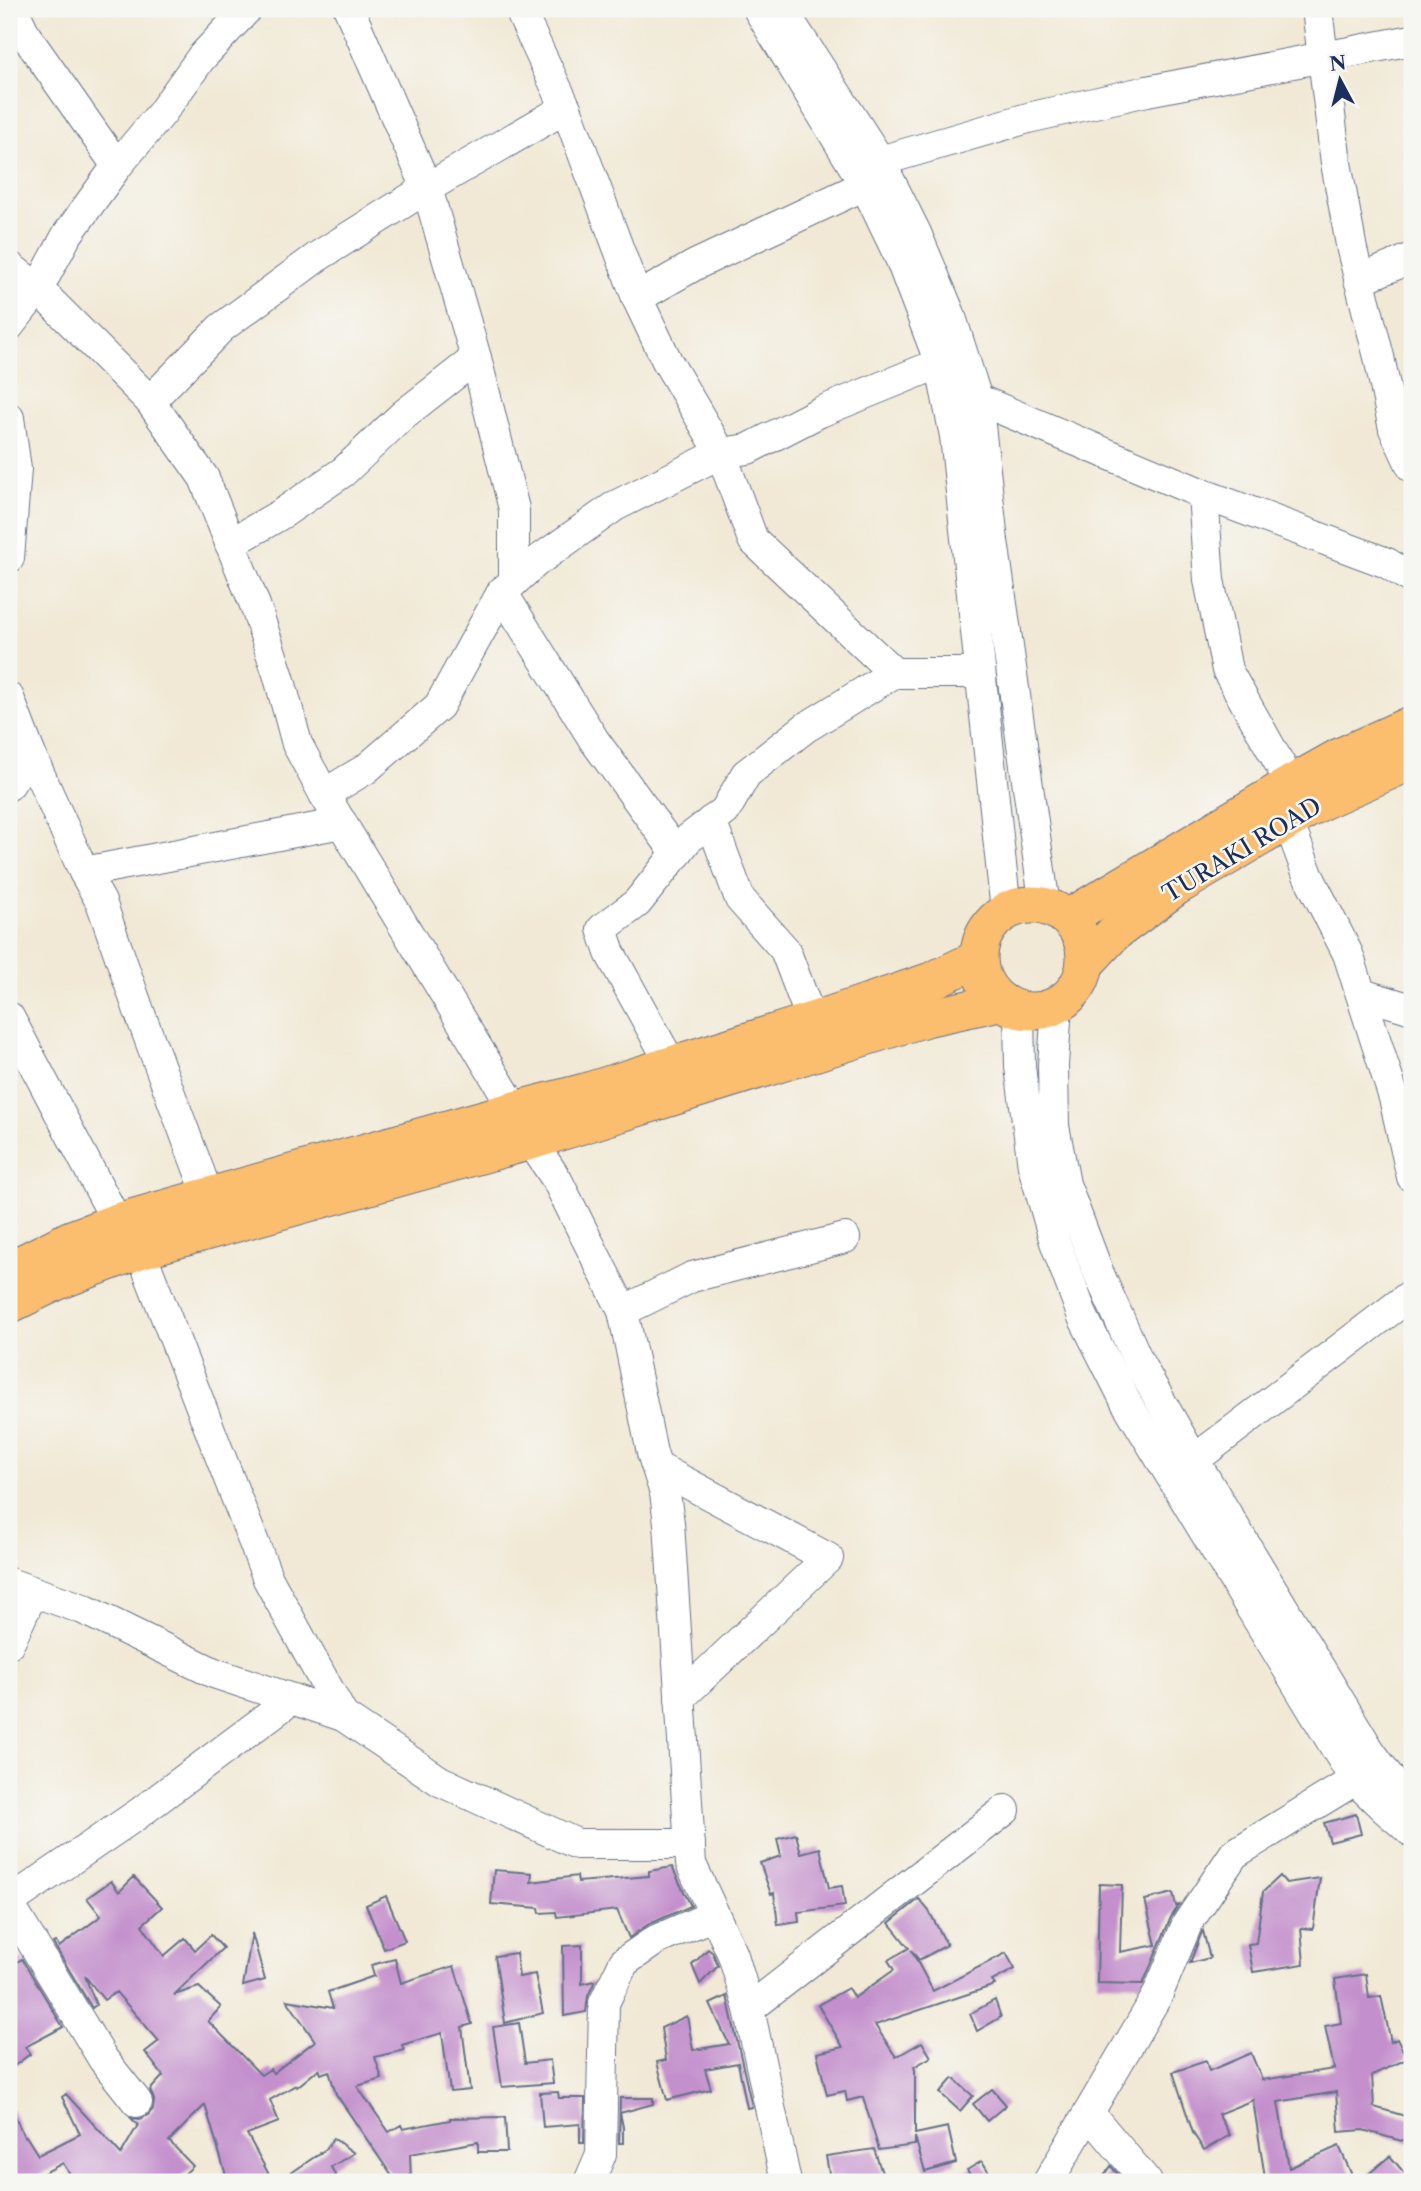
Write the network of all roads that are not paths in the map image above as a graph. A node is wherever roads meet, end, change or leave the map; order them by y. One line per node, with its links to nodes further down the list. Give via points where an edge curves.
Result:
1 (13, 9): 11 (street, via 26,36)
2 (247, 9): 11 (street, via 201,58)
3 (349, 9): 13 (street)
4 (758, 9): 12 (street)
5 (782, 9): 12 (street)
6 (1317, 9): 9 (street)
7 (523, 17): 10 (street)
8 (1412, 40): 9 (street)
9 (1321, 56): 12 (street, via 1028,118); 16 (street)
10 (566, 108): 13 (street); 18 (street)
11 (117, 166): 17 (street, via 67,235)
12 (873, 173): 18 (street); 21 (street); 22 (street, via 916,233 950,314)
13 (427, 188): 20 (street); 23 (street, via 317,257 221,328)
14 (1412, 258): 16 (street)
15 (9, 266): 17 (street)
16 (1359, 280): 26 (street, via 1394,429)
17 (38, 289): 19 (street); 23 (street)
18 (637, 298): 25 (street, via 667,361)
19 (9, 326)
20 (476, 358): 28 (street, via 403,415 343,472); 31 (street, via 514,509)
21 (940, 363): 25 (street, via 820,412 748,449); 33 (street, via 955,436)
22 (977, 399): 27 (street); 47 (street, via 995,555)
23 (150, 401): 28 (street, via 204,478)
24 (9, 418): 29 (street, via 16,469)
25 (721, 453): 31 (street, via 615,506); 32 (street, via 753,540)
26 (1412, 467)
27 (1203, 494): 30 (street, via 1387,563); 38 (street, via 1209,580 1227,670)
28 (230, 544): 40 (street, via 255,605 297,744)
29 (9, 558)
30 (1412, 579)
31 (508, 587): 40 (street, via 439,706 366,769); 44 (street, via 594,740)
32 (894, 673): 33 (street); 41 (street, via 804,728 746,774 725,811)
33 (980, 673): 46 (street)
34 (9, 698): 36 (street)
35 (1412, 724): 38 (main road)
36 (30, 753): 39 (street); 45 (street)
37 (1412, 761): 42 (main road, TURAKI ROAD)
38 (1291, 784): 47 (main road)
39 (9, 785)
40 (324, 794): 43 (street)
41 (711, 821): 44 (street); 55 (street, via 740,899 785,950)
42 (1288, 821): 49 (main road, TURAKI ROAD, via 1176,887 1114,933); 50 (street)
43 (342, 823): 45 (street); 57 (street)
44 (677, 854): 56 (street, via 637,903 602,929 610,953)
45 (84, 872): 59 (street, via 101,902)
46 (1006, 911): 47 (main road, via 1025,905); 48 (main road, via 985,931)
47 (1056, 912): 49 (main road, via 1082,938)
48 (977, 959): 52 (main road, via 983,984); 55 (main road, via 931,981)
49 (1086, 963): 51 (main road, via 1077,988)
50 (1362, 994): 53 (street); 58 (street)
51 (1057, 1006): 52 (main road); 67 (street, via 1054,1126 1065,1184 1140,1365)
52 (1009, 1007): 57 (main road, via 926,1018); 74 (street, via 1033,1166 1083,1317 1126,1402)
53 (1412, 1009)
54 (9, 1017): 60 (street)
55 (812, 1021): 56 (main road)
56 (671, 1064): 57 (main road, via 585,1092)
57 (523, 1126): 59 (main road); 62 (main road); 66 (street, via 557,1180)
58 (1412, 1177)
59 (208, 1195): 60 (main road)
60 (117, 1222): 63 (main road)
61 (845, 1238): 66 (street, via 692,1277)
62 (140, 1250): 65 (main road); 73 (street, via 268,1579)
63 (9, 1270)
64 (1412, 1294): 67 (street)
65 (9, 1305)
66 (624, 1311): 68 (street)
67 (1194, 1460): 75 (street, via 1356,1729)
68 (657, 1467): 72 (street, via 669,1523); 72 (street, via 828,1558)
69 (21, 1588): 70 (street); 71 (street, via 83,1609 214,1672)
70 (9, 1643)
71 (292, 1699): 73 (street); 79 (street)
72 (680, 1699): 78 (street)
73 (343, 1716): 78 (street, via 440,1781 577,1844)
74 (1355, 1780): 77 (street); 83 (street, via 1234,1854 1187,1924 1157,1996)
75 (1406, 1785)
76 (1005, 1810): 81 (street)
77 (1412, 1832)
78 (690, 1844): 80 (street, via 691,1864)
79 (9, 1903): 82 (street, via 103,2059)
80 (714, 1914): 81 (street, via 733,1955); 84 (street, via 656,1940 625,1962 604,2003 601,2154)
81 (749, 2009): 85 (street)
82 (137, 2102)
83 (1089, 2113): 86 (street); 87 (street)
84 (589, 2182)
85 (786, 2182)
86 (1048, 2182)
87 (1147, 2182)

